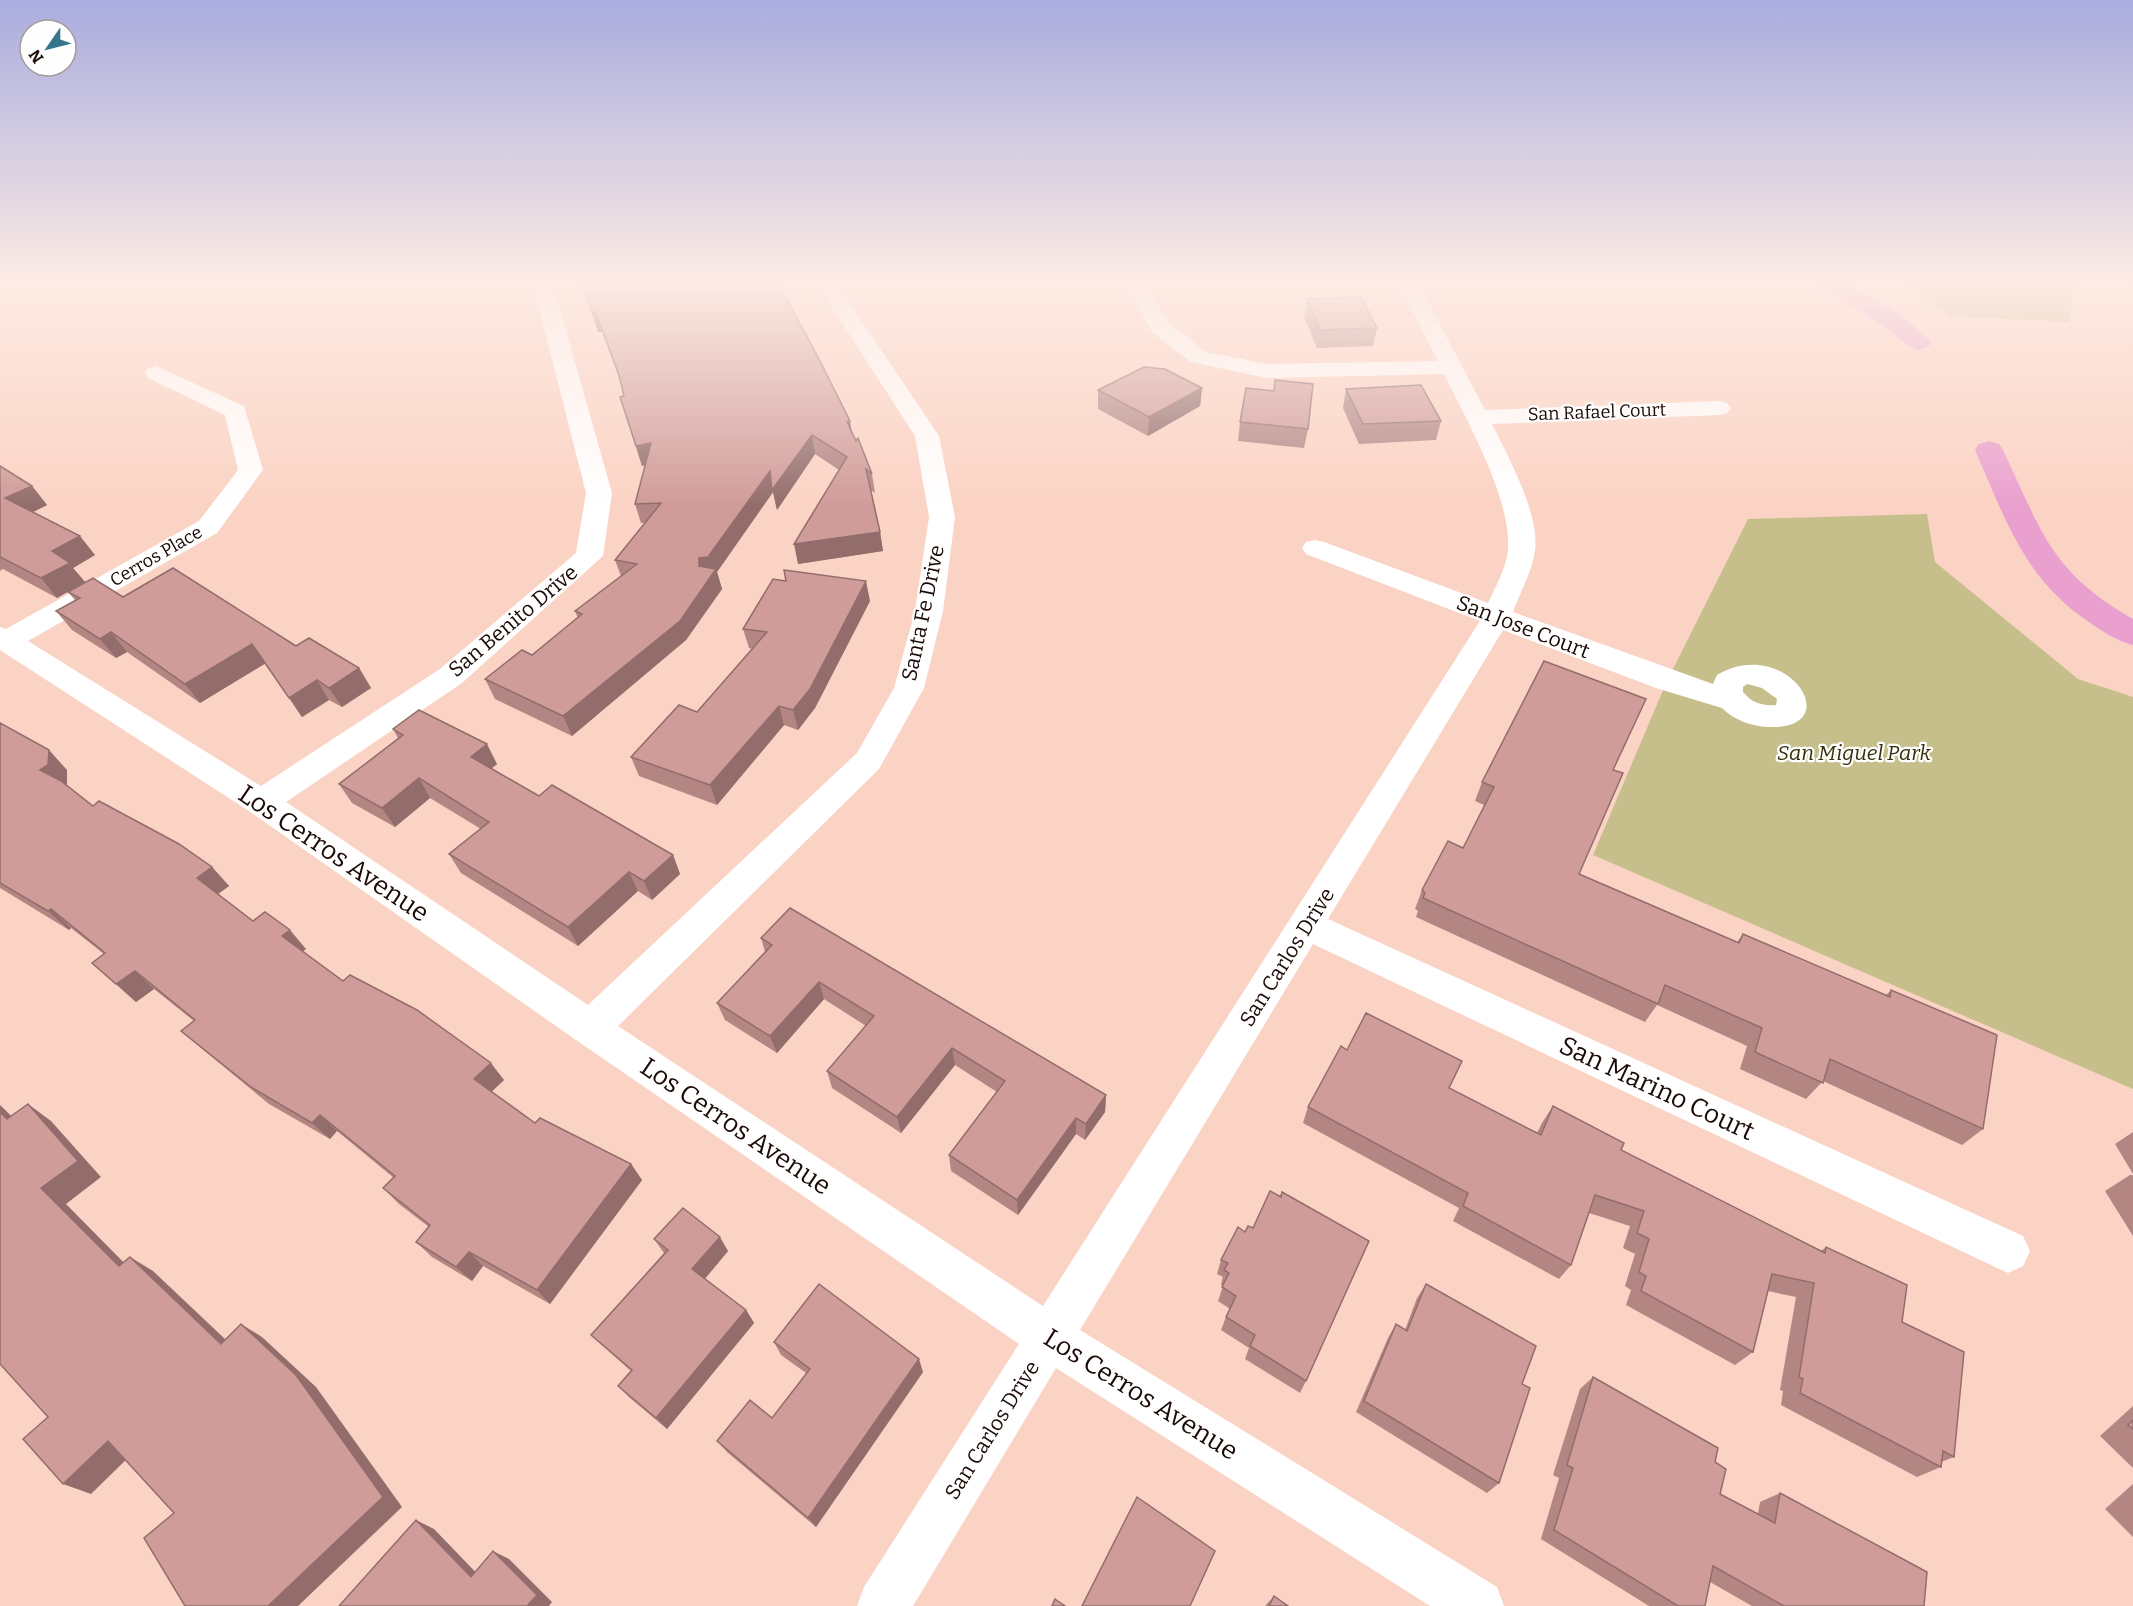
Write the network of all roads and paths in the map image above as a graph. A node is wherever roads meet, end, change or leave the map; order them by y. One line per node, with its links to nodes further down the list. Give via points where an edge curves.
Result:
1 (562, 356): 13 (street, San Benito Drive, via 599,493 590,556 451,676)
2 (874, 356): 15 (street, Santa Fe Drive, via 927,436 942,517 928,611 909,688 868,761)
3 (1198, 356): 5 (street, via 1267,371)
4 (1445, 356): 5 (street, San Carlos Drive)
5 (1451, 367): 8 (street, San Carlos Drive)
6 (156, 373): 11 (street, Cerros Place, via 236,411 251,470 208,527)
7 (1719, 408): 8 (street, San Rafael Court)
8 (1476, 417): 10 (street, San Carlos Drive, via 1520,521 1522,547)
9 (1315, 548): 10 (street, San Jose Court)
10 (1497, 616): 12 (street, San Jose Court, via 1667,681); 14 (street, San Carlos Drive)
11 (4, 639): 13 (street, Los Cerros Avenue)
12 (1733, 701)
13 (261, 802): 15 (street, Los Cerros Avenue)
14 (1307, 925): 16 (street, San Marino Court); 17 (street, San Carlos Drive)
15 (590, 1029): 17 (street, Los Cerros Avenue)
16 (2008, 1251)
17 (1049, 1337): 18 (street, San Carlos Drive); 19 (street, Los Cerros Avenue)
18 (883, 1606)
19 (1478, 1606)

